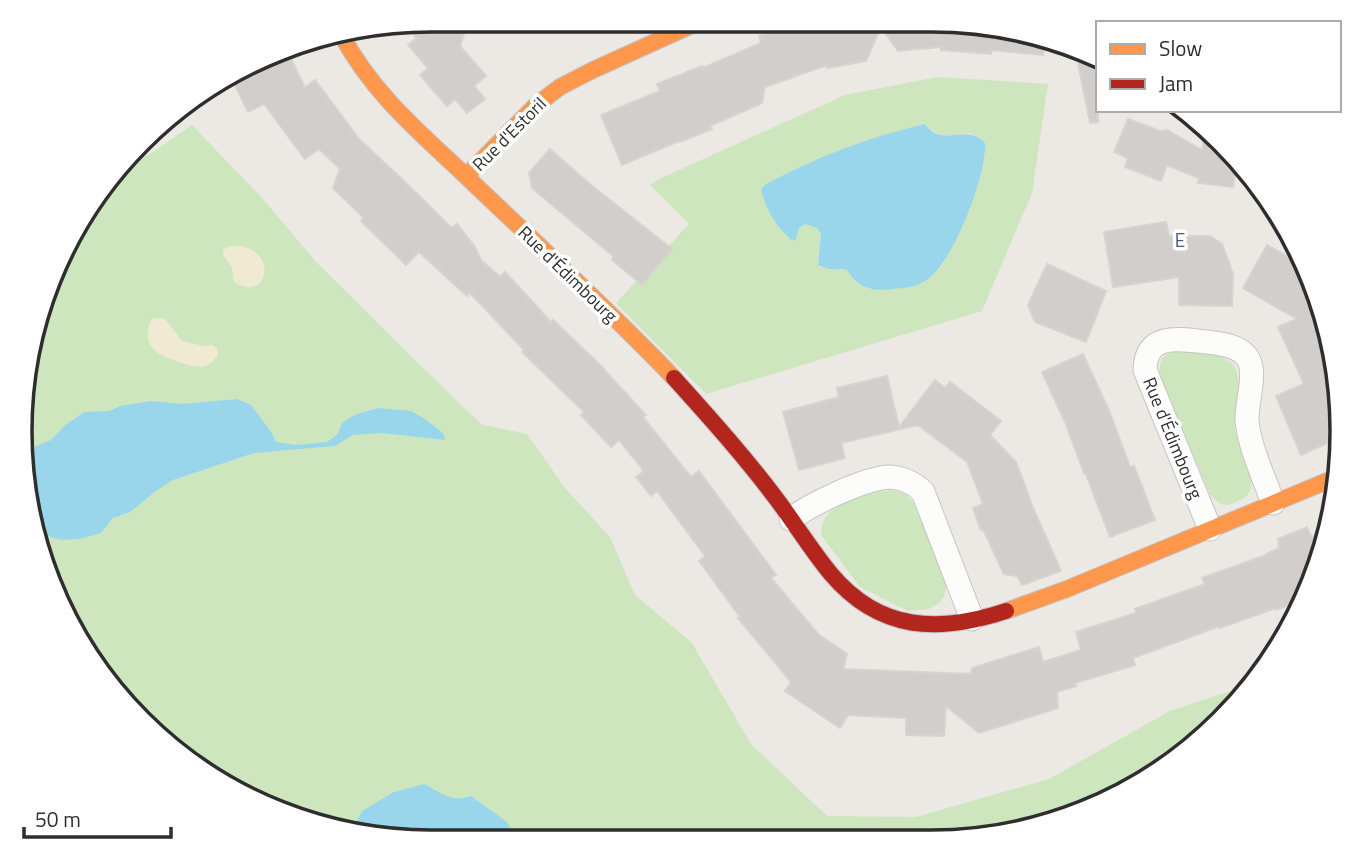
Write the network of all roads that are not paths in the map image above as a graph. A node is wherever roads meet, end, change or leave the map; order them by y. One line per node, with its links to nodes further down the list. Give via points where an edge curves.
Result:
1 (654, 32): 3 (street, Rue d'Estoril, via 559,87)
2 (344, 41): 3 (street, Rue d'Édimbourg, via 372,84)
3 (466, 176): 6 (street, Rue d'Édimbourg, via 673,378)
4 (1327, 481): 5 (street, Rue d'Édimbourg)
5 (1273, 503): 7 (street, Rue d'Édimbourg); 7 (street, Rue d'Édimbourg, via 1249,433 1252,375 1246,356 1227,345 1177,338 1157,344 1145,360 1145,370)
6 (791, 519): 8 (street, Rue d'Édimbourg, via 839,584 867,608 911,624); 8 (street, via 809,506 868,482 891,477 912,483 923,492)
7 (1210, 529): 8 (street, Rue d'Édimbourg, via 1036,601)
8 (972, 620)

